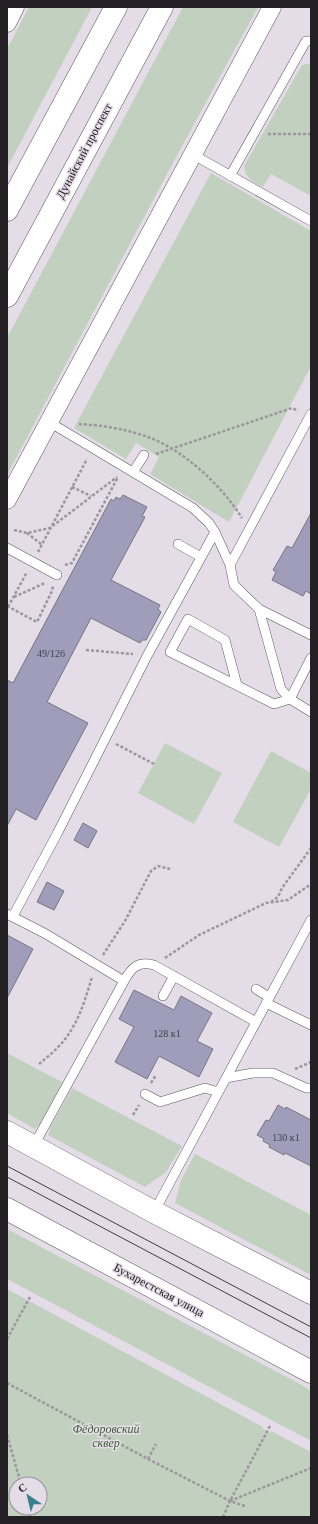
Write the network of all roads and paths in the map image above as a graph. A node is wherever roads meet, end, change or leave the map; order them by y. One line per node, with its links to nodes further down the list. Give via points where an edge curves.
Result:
1 (15, 7): 5 (street)
2 (116, 7): 11 (street)
3 (162, 7): 13 (street, Дунайский проспект)
4 (272, 7): 9 (street)
5 (7, 23)
6 (311, 40): 10 (lane, via 306,41)
7 (266, 134): 8 (path)
8 (311, 134)
9 (192, 154): 10 (lane); 15 (street)
10 (230, 176): 12 (lane)
11 (7, 210)
12 (311, 222)
13 (7, 296)
14 (310, 415): 18 (path, via 292,408); 26 (lane)
15 (48, 422): 17 (lane); 23 (street)
16 (77, 424): 18 (path, via 148,437)
17 (93, 449): 20 (lane); 21 (path)
18 (172, 449): 19 (path); 26 (path, via 217,486)
19 (144, 455): 20 (lane)
20 (133, 472): 27 (lane, via 193,508 210,523)
21 (72, 487): 22 (path); 24 (path)
22 (90, 496): 24 (path); 35 (path, via 119,476 72,563 62,566)
23 (7, 500)
24 (50, 528): 28 (path); 29 (path)
25 (14, 530): 28 (path)
26 (249, 530): 34 (lane)
27 (215, 532): 32 (lane); 34 (lane)
28 (27, 533): 29 (path)
29 (41, 544): 33 (path)
30 (178, 544): 32 (lane)
31 (7, 548): 33 (lane)
32 (201, 557): 41 (lane)
33 (33, 562): 35 (lane); 36 (path)
34 (230, 565): 38 (lane, via 234,585)
35 (56, 577): 36 (path); 37 (path, via 37,622)
36 (14, 597): 37 (path)
37 (8, 606)
38 (259, 609): 39 (lane); 44 (lane, via 281,689)
39 (311, 636)
40 (86, 650): 41 (path)
41 (147, 656): 46 (lane)
42 (311, 658): 44 (lane)
43 (237, 685): 43 (lane, via 170,652 188,619 225,640); 44 (lane, via 274,704)
44 (290, 699): 45 (lane)
45 (311, 712)
46 (105, 739): 47 (path); 51 (lane, via 57,834)
47 (154, 764)
48 (311, 848): 50 (path, via 278,897)
49 (311, 884): 50 (path, via 288,900)
50 (271, 903): 53 (path, via 266,903 199,935)
51 (10, 915): 55 (lane)
52 (311, 920): 58 (lane)
53 (154, 965): 54 (lane); 55 (lane, via 144,963 136,966)
54 (174, 976): 57 (lane); 59 (lane)
55 (124, 981): 66 (lane)
56 (256, 989): 58 (lane)
57 (163, 996)
58 (268, 1000): 59 (lane); 60 (lane)
59 (256, 1022): 61 (lane)
60 (311, 1025)
61 (226, 1078): 62 (lane, via 254,1073 273,1073); 63 (lane)
62 (311, 1088)
63 (218, 1092): 64 (lane, via 205,1088 160,1102); 68 (lane)
64 (145, 1094)
65 (7, 1132): 66 (street)
66 (33, 1147): 68 (street)
67 (7, 1209): 72 (street, Бухарестская улица)
68 (154, 1212): 69 (street)
69 (311, 1293)
70 (30, 1297): 71 (path)
71 (7, 1339)
72 (311, 1372)
73 (7, 1383): 77 (path)
74 (270, 1426): 80 (path)
75 (7, 1436): 79 (path)
76 (156, 1444): 77 (path)
77 (148, 1459): 80 (path)
78 (311, 1468): 80 (path)
79 (19, 1476)
80 (230, 1501): 81 (path); 82 (path)
81 (244, 1506)
82 (223, 1517)

